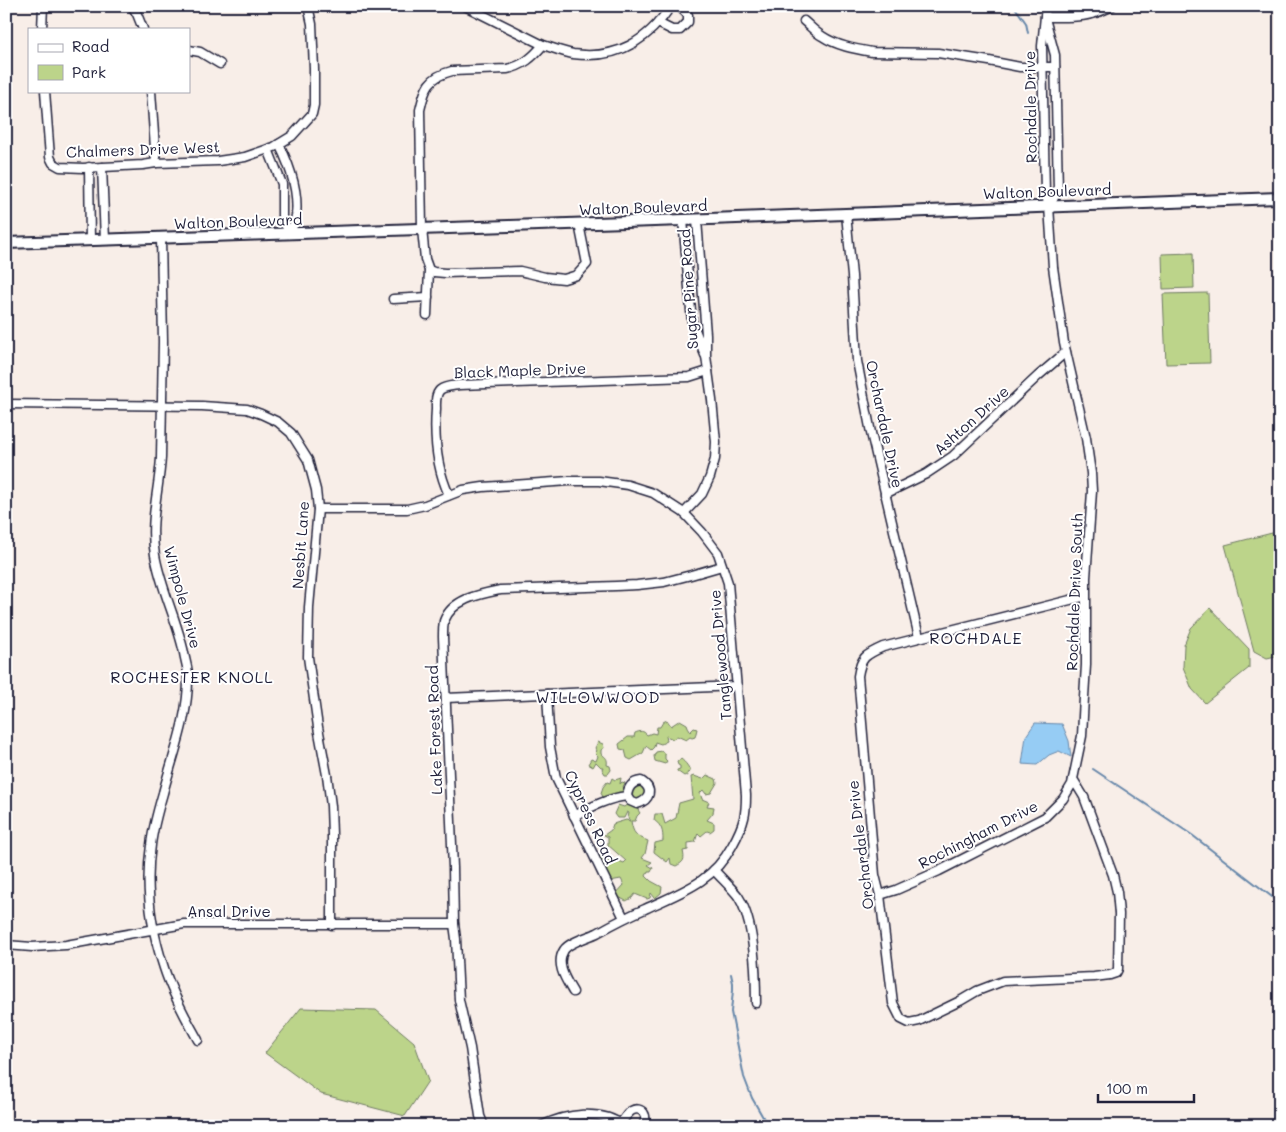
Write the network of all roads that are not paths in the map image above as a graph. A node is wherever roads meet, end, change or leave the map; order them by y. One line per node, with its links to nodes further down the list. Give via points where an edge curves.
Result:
1 (43, 6): 12 (street)
2 (132, 6): 13 (street)
3 (308, 6): 21 (street, Chalmers Drive West, via 314,69 312,114 292,136)
4 (465, 6): 14 (street)
5 (671, 6): 11 (street)
6 (678, 6): 11 (street, via 688,15 688,22 680,30)
7 (1046, 6): 9 (street, Rochdale Drive)
8 (1112, 6): 9 (street, via 1087,16)
9 (1045, 17): 17 (street, Rochdale Drive); 18 (street)
10 (804, 21): 17 (street, via 828,40 862,51 938,53 1020,67)
11 (658, 23): 14 (street, via 640,40 606,55 572,54)
12 (42, 28)
13 (143, 28)
14 (543, 45): 31 (street, via 516,67 452,71 428,83 420,110)
15 (190, 50): 16 (street, via 200,52)
16 (220, 64)
17 (1042, 67): 18 (street); 26 (street, Rochdale Drive, via 1045,193)
18 (1055, 67): 26 (street, via 1058,191)
19 (45, 92): 24 (street, Chalmers Drive West, via 50,156 54,163)
20 (151, 92): 22 (street)
21 (274, 147): 22 (street, Chalmers Drive West, via 245,157 218,161); 32 (street, via 282,184 282,218); 32 (street, via 292,174 295,190 296,217)
22 (156, 163): 23 (street, Chalmers Drive West)
23 (102, 167): 24 (street, Chalmers Drive West); 34 (street)
24 (89, 168): 35 (street)
25 (1280, 198): 26 (main road, Walton Boulevard)
26 (1049, 206): 27 (main road, Walton Boulevard); 41 (street, Rochdale Drive South, via 1053,267)
27 (846, 214): 29 (main road, Walton Boulevard); 47 (street, Orchardale Drive, via 857,361)
28 (684, 220): 29 (main road, Walton Boulevard); 30 (main road, Walton Boulevard); 42 (street, Sugar Pine Road, via 692,322)
29 (697, 220): 42 (street, Sugar Pine Road)
30 (579, 224): 31 (main road, Walton Boulevard); 37 (street, via 587,264 577,275 564,279 520,271 445,273)
31 (422, 229): 32 (main road, Walton Boulevard); 37 (street)
32 (290, 234): 33 (main road, Walton Boulevard)
33 (161, 238): 34 (main road, Walton Boulevard); 45 (street, Wimpole Drive)
34 (105, 240): 35 (main road, Walton Boulevard)
35 (90, 241): 36 (main road, Walton Boulevard)
36 (6, 243)
37 (429, 270): 38 (street)
38 (428, 297): 39 (street); 40 (street)
39 (393, 298)
40 (428, 316)
41 (1066, 352): 47 (street, Ashton Drive, via 953,456 926,474); 51 (street, Rochdale Drive South, via 1091,473)
42 (706, 356): 43 (street, Sugar Pine Road)
43 (708, 371): 46 (street, Black Maple Drive, via 689,377 449,386 436,396 435,422 440,468); 49 (street, Sugar Pine Road, via 716,459 702,494)
44 (6, 404): 45 (street, Nesbit Lane)
45 (163, 406): 48 (street, Nesbit Lane, via 247,409 278,422 291,433 308,460); 64 (street, Wimpole Drive, via 160,475 152,530 159,571 181,639 188,673 188,694 151,845 149,887)
46 (449, 494): 48 (street, Tanglewood Drive, via 407,509); 49 (street, Tanglewood Drive, via 483,487 600,482 628,485 653,493)
47 (885, 494): 52 (street, Orchardale Drive)
48 (318, 509): 63 (street, Nesbit Lane, via 308,657 330,806)
49 (684, 513): 50 (street, Tanglewood Drive, via 718,553)
50 (722, 566): 53 (street, Tanglewood Drive, via 728,583); 55 (street, Lake Forest Road, via 664,582 500,590 471,597 452,609 443,626)
51 (1086, 596): 52 (street); 56 (street, Rochdale Drive South, via 1082,736)
52 (919, 637): 60 (street, Orchardale Drive, via 868,653 860,665 858,676 875,875)
53 (737, 686): 54 (street); 59 (street, Tanglewood Drive, via 746,795 744,817 730,850)
54 (547, 694): 55 (street); 58 (street, Cypress Road, via 552,762)
55 (446, 698): 62 (street, Lake Forest Road)
56 (1073, 779): 60 (street, Rochingham Drive, via 1064,799 1045,817 939,870); 60 (street, Orchardale Drive, via 1084,797 1114,875 1119,914 1116,973 1003,981 909,1023 901,1019 893,1003)
57 (627, 796): 58 (street, via 594,805)
58 (574, 816): 61 (street, Cypress Road)
59 (714, 870): 61 (street, Tanglewood Drive, via 696,885); 67 (street, via 738,897 746,914 752,942)
60 (880, 895)
61 (624, 918): 66 (street, Tanglewood Drive, via 565,948 561,957 562,972)
62 (454, 924): 63 (street, Ansal Drive); 70 (street, Lake Forest Road, via 459,1000)
63 (332, 925): 64 (street, Ansal Drive, via 184,924)
64 (154, 929): 65 (street, Ansal Drive, via 66,945); 68 (street, Wimpole Drive, via 166,975)
65 (6, 945)
66 (573, 992)
67 (756, 1003)
68 (198, 1040)
69 (622, 1125): 71 (street, via 594,1114 582,1114); 72 (street, via 628,1113 641,1110 646,1117)
70 (484, 1126)
71 (541, 1126)
72 (642, 1126)

